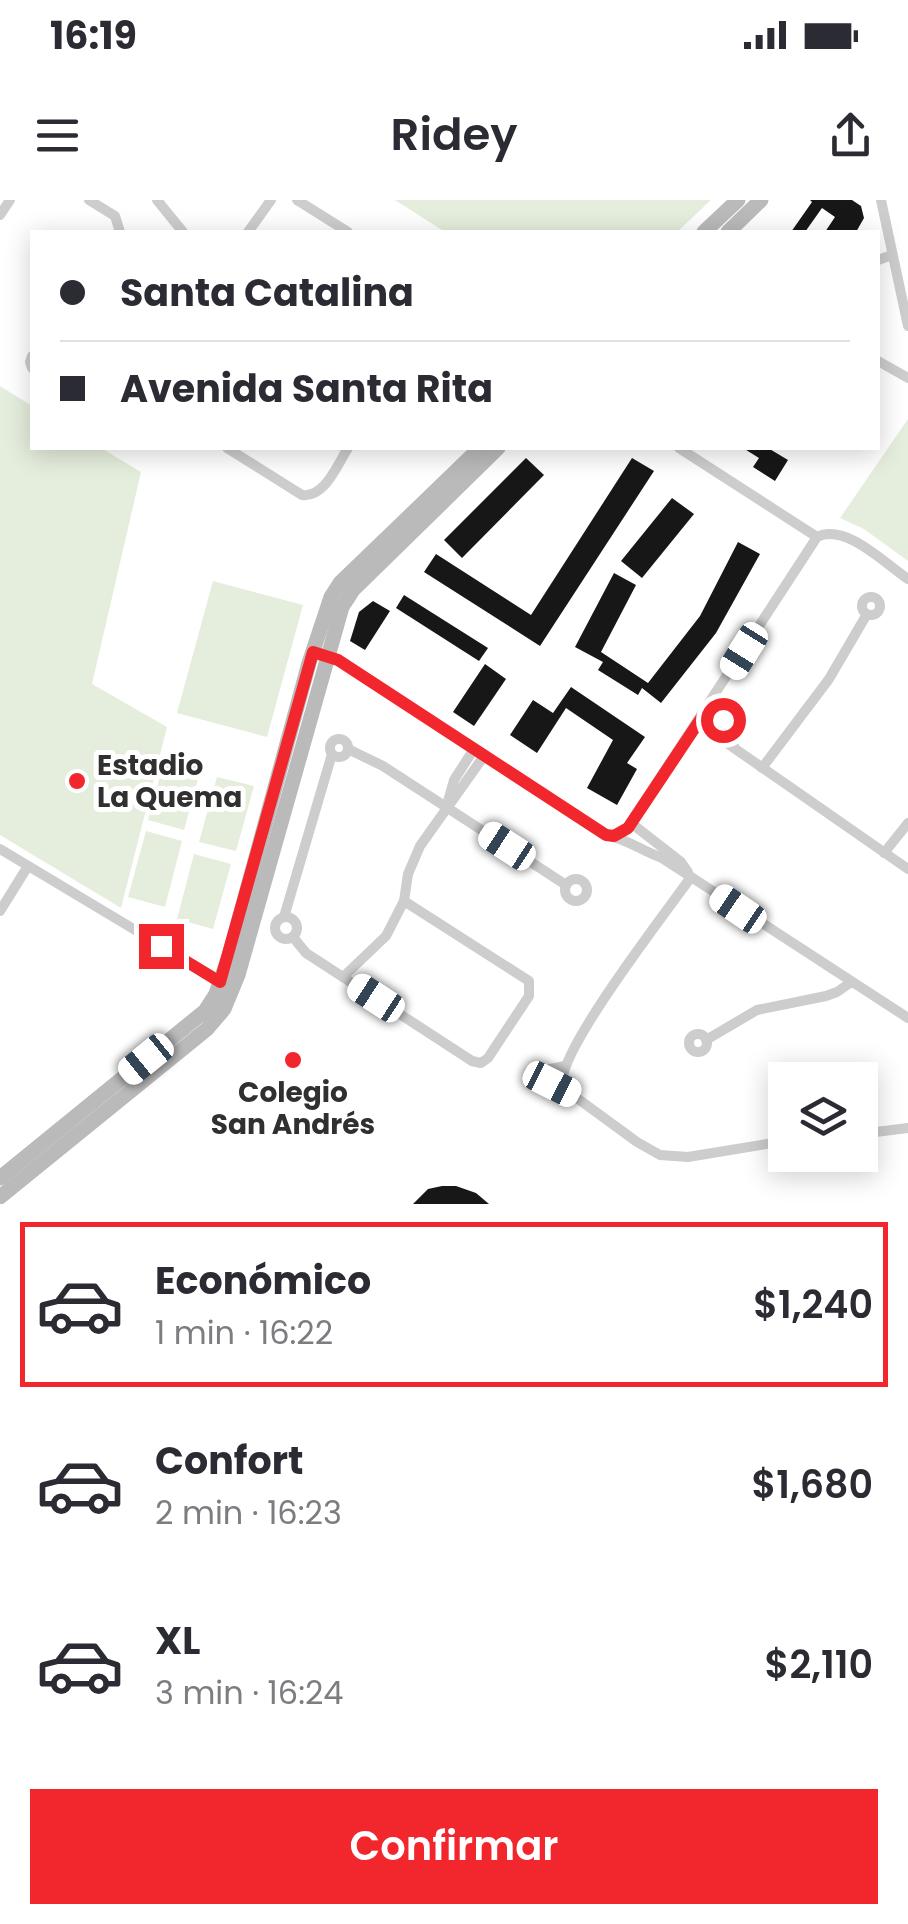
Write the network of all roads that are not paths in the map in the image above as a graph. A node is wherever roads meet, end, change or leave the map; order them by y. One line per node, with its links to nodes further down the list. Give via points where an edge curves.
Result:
1 (10, 200): 9 (street)
2 (89, 200): 10 (street, via 115,216)
3 (156, 200): 11 (street)
4 (271, 200): 12 (street)
5 (297, 200): 13 (street)
6 (738, 200): 14 (main road)
7 (762, 200): 15 (main road)
8 (881, 200): 16 (street)
9 (0, 215)
10 (119, 230)
11 (180, 230)
12 (249, 230)
13 (345, 230)
14 (706, 230)
15 (730, 230)
16 (892, 255): 17 (street); 18 (street)
17 (880, 259)
18 (908, 326)
19 (880, 362): 20 (street)
20 (908, 378)
21 (230, 450): 22 (street, via 310,496)
22 (347, 450)
23 (478, 450): 29 (main road, via 340,582)
24 (496, 450): 29 (main road, via 353,590)
25 (682, 450): 26 (street)
26 (816, 537): 27 (street, via 842,535); 30 (street)
27 (908, 580)
28 (867, 614): 35 (street, via 822,691)
29 (320, 654): 33 (street); 50 (main road)
30 (708, 708): 31 (street); 32 (street, via 723,720)
31 (698, 723): 32 (street); 37 (street)
32 (734, 746): 35 (street)
33 (474, 749): 34 (street); 36 (street, via 454,780)
34 (484, 756): 36 (street); 39 (street, via 606,835)
35 (762, 768): 41 (street)
36 (447, 807): 45 (street); 46 (street, via 412,862); 48 (street, via 348,749 340,757 332,754 275,931)
37 (631, 823): 39 (street); 44 (street)
38 (908, 823): 41 (street)
39 (619, 836): 44 (street)
40 (0, 849): 42 (street)
41 (884, 853): 43 (street)
42 (28, 866): 47 (street); 50 (street)
43 (908, 869)
44 (691, 877): 49 (street); 53 (street)
45 (566, 884)
46 (404, 901): 48 (street, via 379,945); 48 (street, via 529,981 529,996 488,1058 472,1061)
47 (0, 911)
48 (343, 977)
49 (850, 982): 51 (street); 52 (street, via 838,992 758,1010)
50 (227, 985): 58 (main road, via 205,1011); 59 (main road, via 224,1008 207,1029)
51 (908, 1018)
52 (706, 1040)
53 (565, 1066): 54 (street, via 562,1080); 54 (street, via 544,1076)
54 (570, 1093): 57 (street, via 660,1155 688,1158)
55 (908, 1128): 56 (street)
56 (878, 1132)
57 (768, 1144)
58 (0, 1178)
59 (0, 1197)

